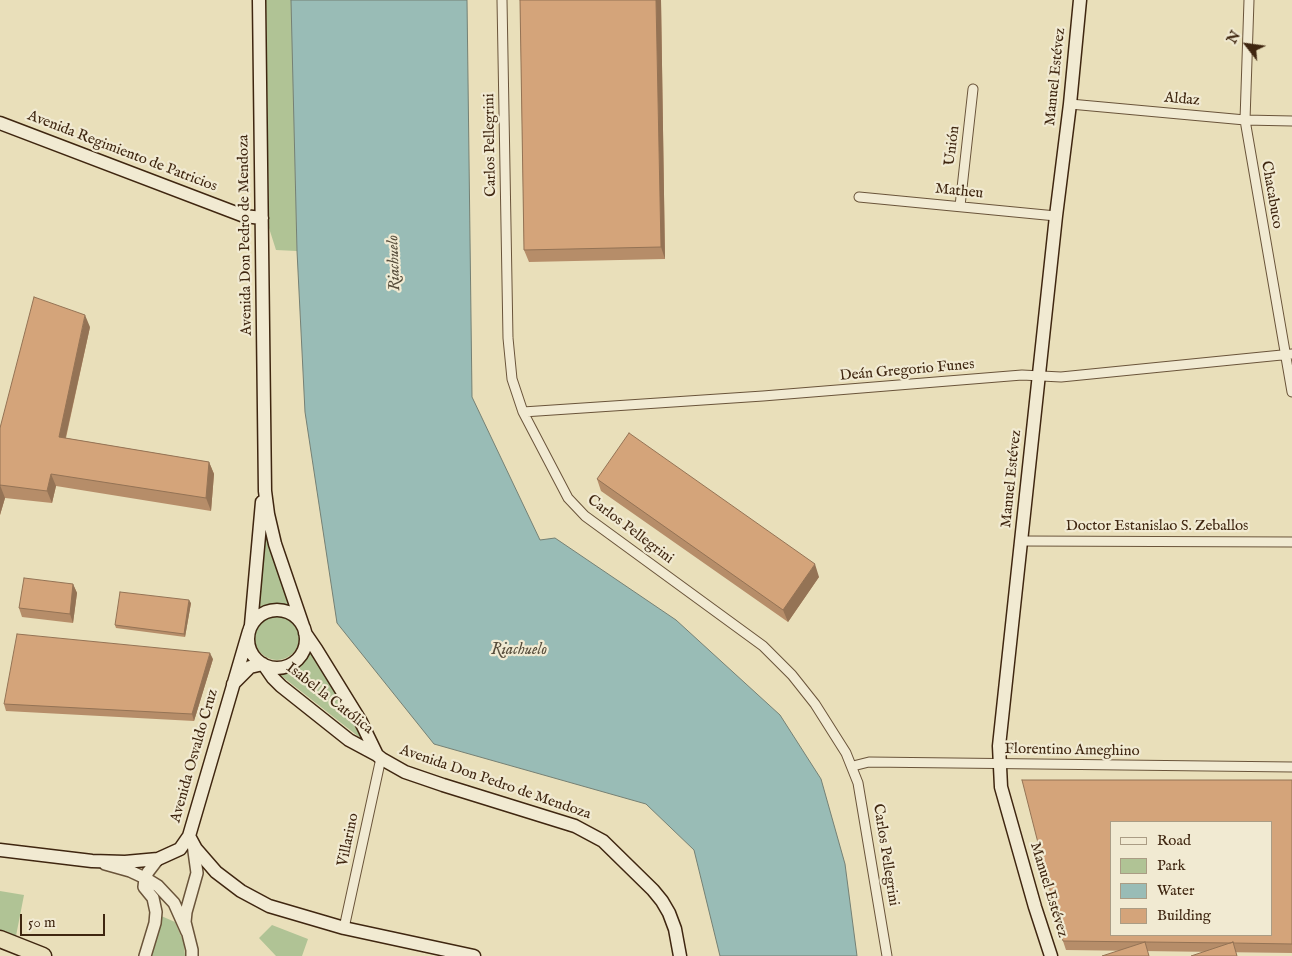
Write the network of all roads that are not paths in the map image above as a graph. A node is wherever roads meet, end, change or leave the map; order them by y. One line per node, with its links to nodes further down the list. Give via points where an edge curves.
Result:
1 (258, 0): 13 (main road, Avenida Don Pedro de Mendoza)
2 (502, 0): 17 (street, Carlos Pellegrini, via 508,338 512,378)
3 (1080, 0): 6 (main road, Manuel Estévez)
4 (1249, 0): 7 (street, Chacabuco)
5 (974, 89): 11 (street, Unión)
6 (1070, 104): 7 (street, Aldaz); 12 (main road, Manuel Estévez)
7 (1245, 120): 8 (street, Aldaz); 14 (street, Chacabuco)
8 (1292, 121)
9 (0, 123): 13 (main road, Avenida Regimiento de Patricios, via 244,216)
10 (859, 197): 11 (street, Matheu)
11 (960, 206): 12 (street, Matheu)
12 (1056, 216): 15 (main road, Manuel Estévez)
13 (262, 218): 18 (main road, Avenida Don Pedro de Mendoza)
14 (1288, 354): 15 (street, Deán Gregorio Funes, via 1061,377); 16 (street, Chacabuco)
15 (1040, 376): 17 (street, Deán Gregorio Funes); 19 (main road, Manuel Estévez)
16 (1292, 392)
17 (523, 412): 27 (street, Carlos Pellegrini, via 574,506 772,654 815,704)
18 (264, 470): 21 (main road, Avenida Don Pedro de Mendoza); 22 (main road, Avenida Don Pedro de Mendoza, via 275,544)
19 (1022, 541): 20 (street, Doctor Estanislao S. Zeballos); 26 (main road, Manuel Estévez)
20 (1292, 542)
21 (250, 628): 22 (main road, via 256,618 278,610 295,616); 23 (main road, via 250,650); 24 (main road, Avenida Osvaldo Cruz)
22 (304, 629): 23 (main road, via 304,647 296,660 279,668); 25 (main road, Avenida Don Pedro de Mendoza)
23 (264, 664): 24 (main road, Avenida Osvaldo Cruz, via 250,667); 25 (main road, Isabel la Católica, via 273,678 349,740)
24 (232, 686): 29 (main road, Avenida Osvaldo Cruz)
25 (379, 756): 34 (street, Villarino); 41 (main road, Avenida Don Pedro de Mendoza, via 392,766 416,776 575,826 603,841 662,901 675,929)
26 (999, 764): 27 (street, Florentino Ameghino, via 869,762); 28 (street, Florentino Ameghino); 43 (main road, Manuel Estévez, via 1004,800)
27 (853, 766): 42 (street, Carlos Pellegrini, via 862,799)
28 (1292, 767)
29 (191, 840): 31 (main road, via 180,849); 34 (main road, via 216,872 241,891 278,909); 35 (street, Avenida Osvaldo Cruz, via 196,873 186,912)
30 (0, 850): 32 (main road)
31 (158, 858): 32 (main road); 33 (street)
32 (94, 862): 33 (street)
33 (145, 878): 35 (street, via 171,899); 38 (street, via 144,887 153,898 156,912)
34 (344, 928): 40 (main road)
35 (187, 932): 39 (street, Avenida Osvaldo Cruz)
36 (0, 939): 37 (highway)
37 (43, 956)
38 (145, 956)
39 (192, 956)
40 (474, 956)
41 (680, 956)
42 (887, 956)
43 (1051, 956)

